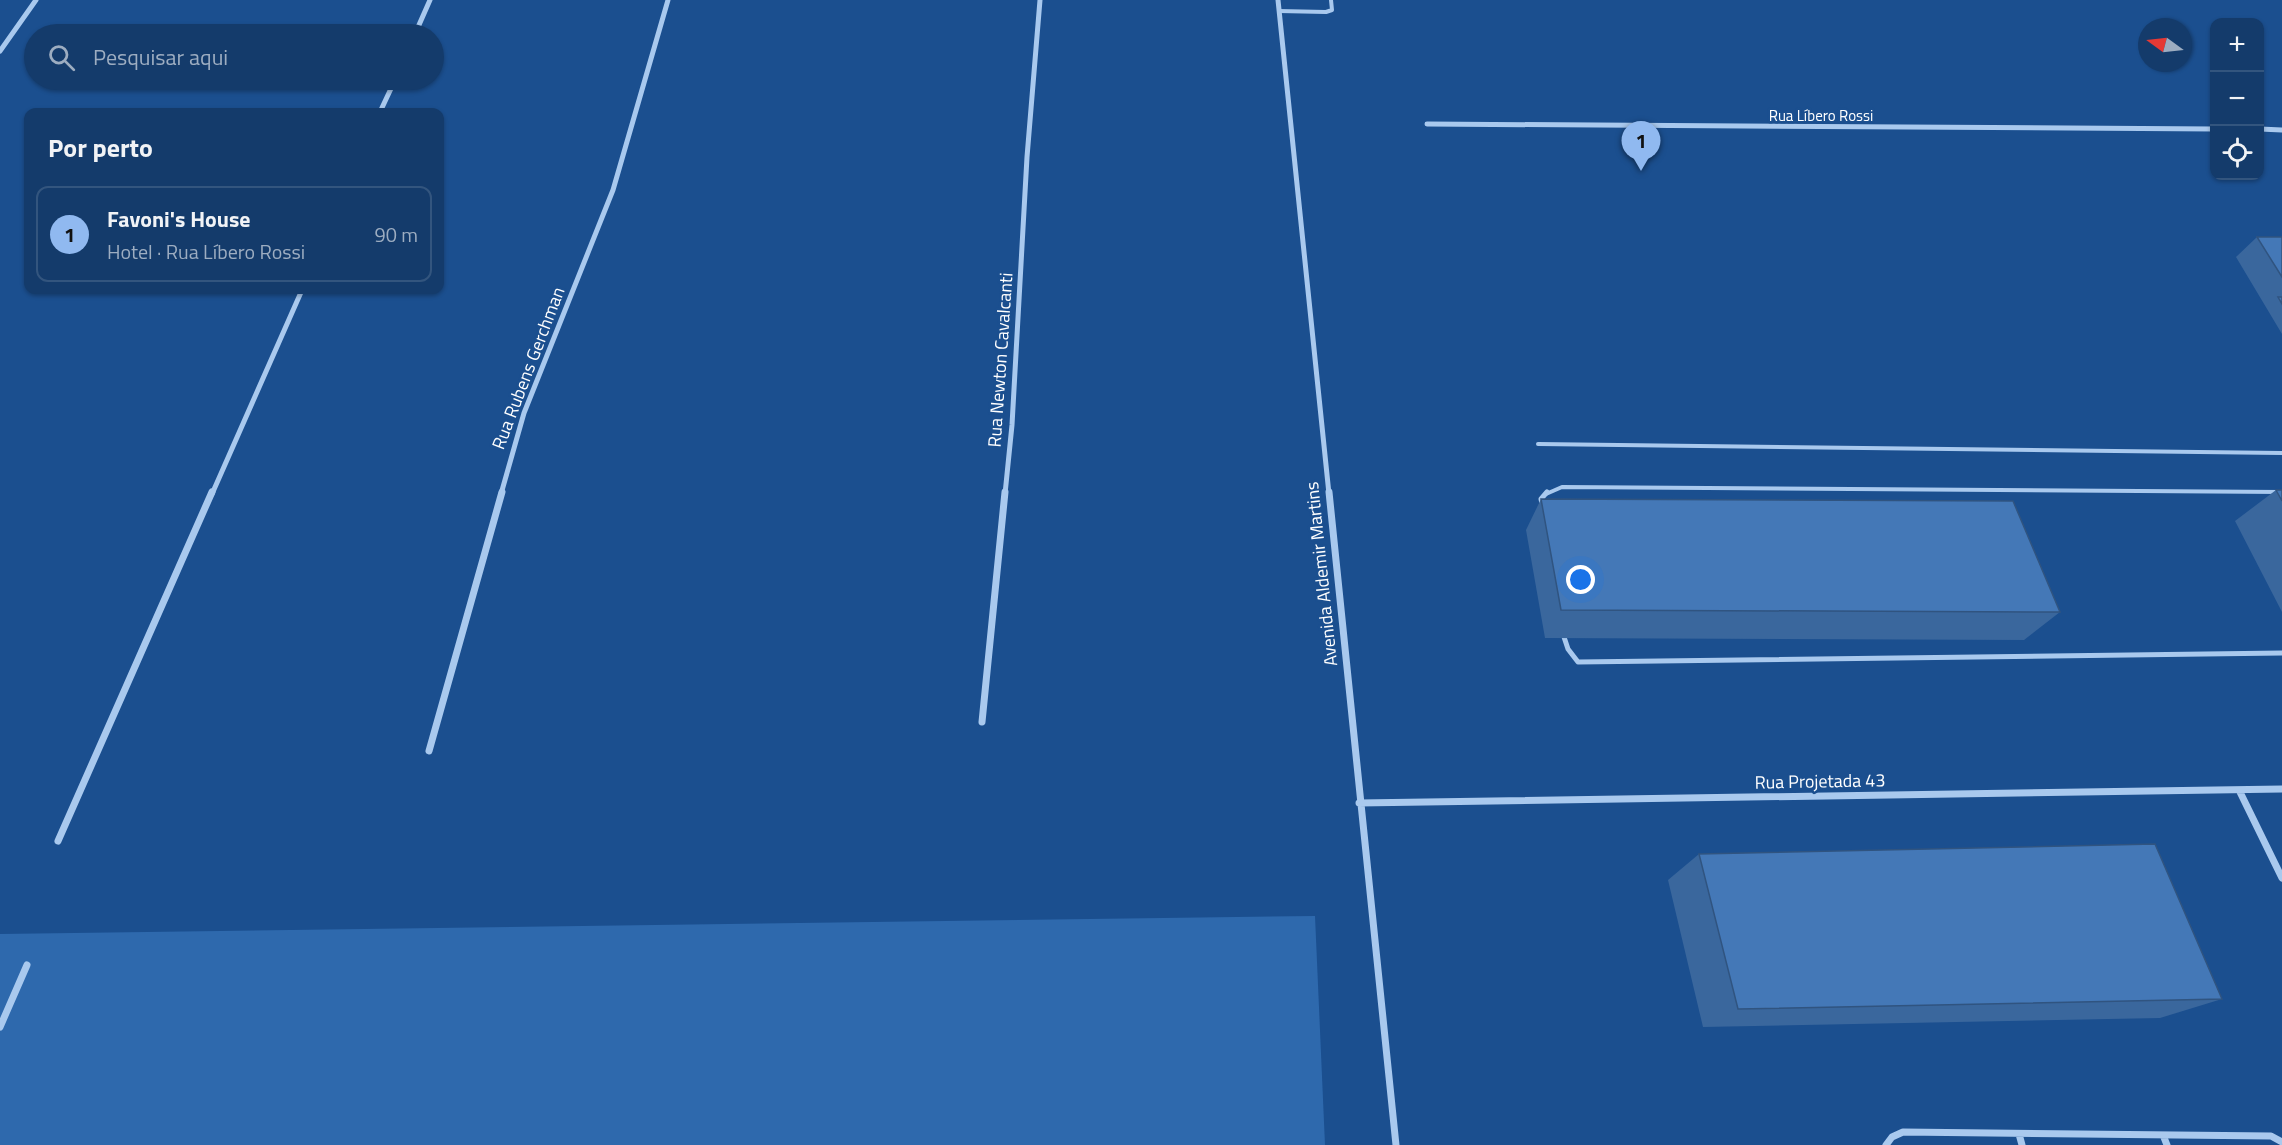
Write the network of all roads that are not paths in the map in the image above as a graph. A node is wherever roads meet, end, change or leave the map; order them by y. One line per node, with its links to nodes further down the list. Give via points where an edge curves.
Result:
1 (36, 0): 9 (street)
2 (430, 0): 8 (street)
3 (668, 0): 24 (street, Rua Rubens Gerchman, via 613,190 524,413)
4 (1040, 0): 23 (street, Rua Newton Cavalcanti, via 1012,425)
5 (1278, 0): 7 (street, Avenida Aldemir Martins)
6 (1331, 0): 7 (lane, via 1332,10 1326,12)
7 (1279, 11): 27 (street, Avenida Aldemir Martins)
8 (419, 24)
9 (0, 51)
10 (390, 90): 11 (street)
11 (382, 108)
12 (1426, 124): 13 (street, Rua Líbero Rossi)
13 (2210, 129)
14 (2264, 129): 15 (street)
15 (2282, 130)
16 (300, 294): 28 (street)
17 (1538, 444): 18 (lane)
18 (2282, 453)
19 (2282, 492): 20 (lane, via 1562,487 1547,492 1541,499)
20 (1543, 509)
21 (1564, 638): 22 (lane, via 1578,662)
22 (2282, 653)
23 (982, 722)
24 (429, 751)
25 (2282, 789): 26 (street, Rua Projetada 43)
26 (2239, 790): 27 (street, Rua Projetada 43); 29 (street)
27 (1359, 802): 35 (street, Avenida Aldemir Martins)
28 (58, 841)
29 (2282, 878)
30 (27, 964): 31 (street)
31 (0, 1027)
32 (2019, 1134): 33 (street); 36 (street, via 1903,1132); 37 (street)
33 (2163, 1135): 34 (street, via 2271,1136); 38 (street)
34 (2282, 1142)
35 (1396, 1145)
36 (1886, 1145)
37 (2022, 1145)
38 (2167, 1145)

